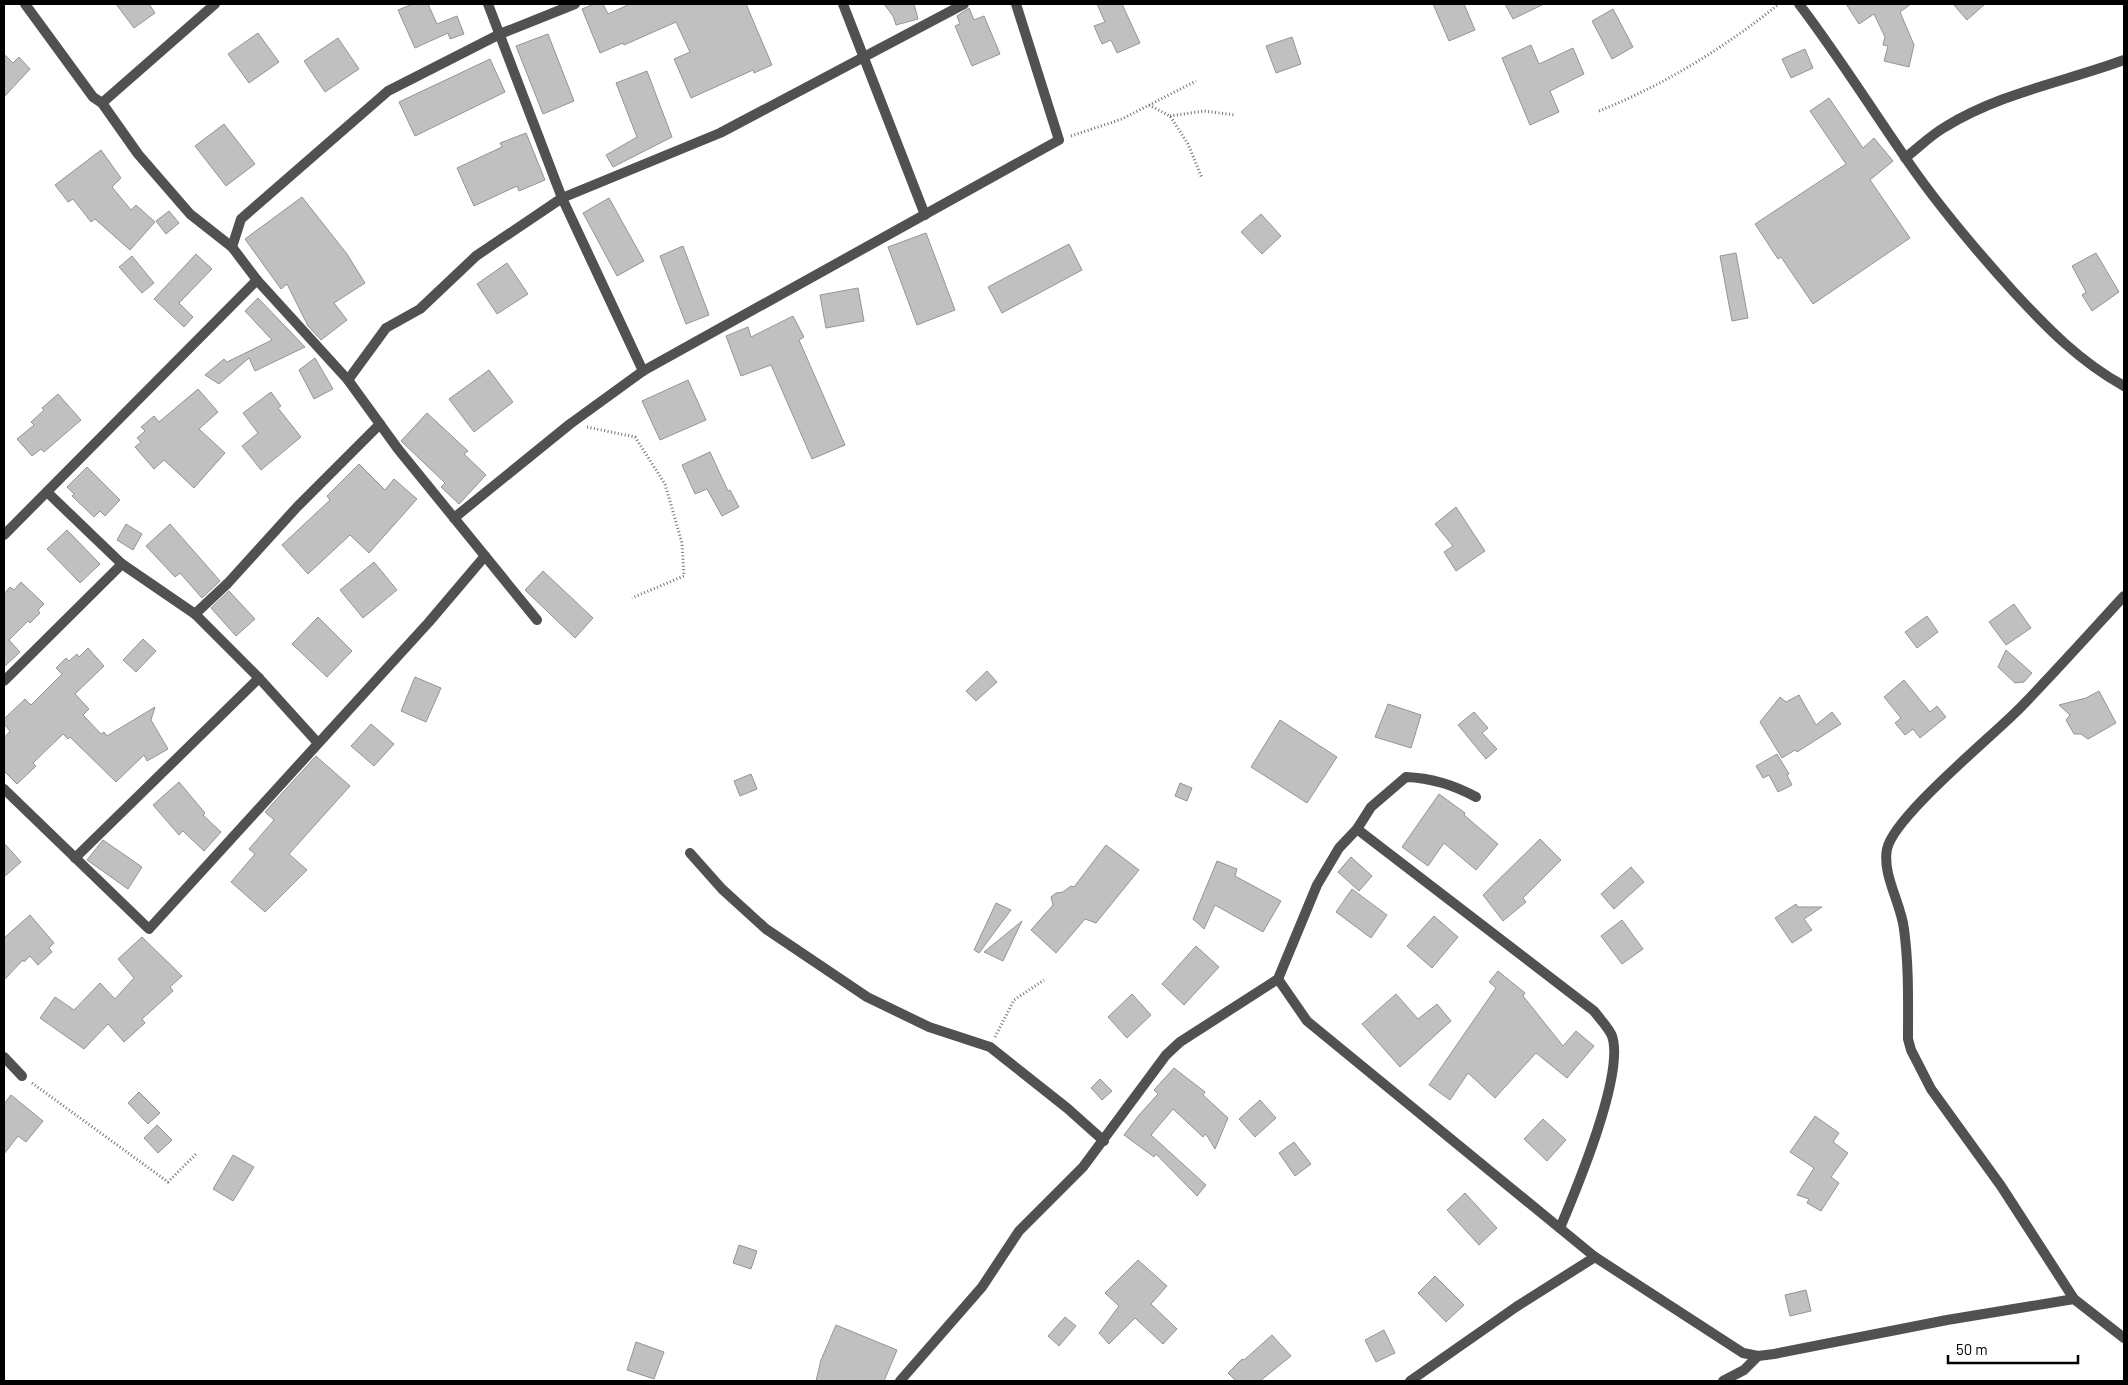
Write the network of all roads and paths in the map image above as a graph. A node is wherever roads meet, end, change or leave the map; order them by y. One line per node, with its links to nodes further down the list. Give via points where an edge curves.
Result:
1 (25, 4): 14 (street, via 93,97)
2 (215, 4): 14 (street)
3 (488, 4): 10 (street)
4 (575, 4): 10 (street)
5 (843, 4): 11 (street)
6 (964, 4): 11 (street)
7 (1016, 4): 19 (street)
8 (1779, 4): 16 (path, via 1695,63 1639,95)
9 (1800, 4): 20 (street)
10 (500, 34): 22 (street); 24 (street, via 388,91 241,219)
11 (864, 56): 22 (street, via 720,134); 23 (street)
12 (2124, 60): 20 (street, via 1993,104 1944,127)
13 (1196, 81): 15 (path)
14 (102, 103): 24 (street, via 138,154 190,214)
15 (1148, 105): 18 (path); 19 (path, via 1122,119)
16 (1599, 111)
17 (1236, 115): 18 (path, via 1204,111)
18 (1170, 116): 21 (path, via 1188,144)
19 (1059, 140): 23 (street)
20 (1905, 158): 28 (street, via 1970,244 2039,320 2098,372)
21 (1202, 178)
22 (562, 198): 26 (street); 27 (street, via 476,256 420,309 386,328)
23 (925, 214): 26 (street)
24 (232, 247): 25 (street)
25 (257, 280): 27 (street); 31 (street)
26 (643, 371): 30 (street)
27 (348, 380): 29 (street)
28 (2124, 386)
29 (380, 424): 32 (street); 38 (street)
30 (570, 424): 32 (street); 37 (path, via 635,438 665,484 682,543 684,576)
31 (46, 492): 33 (street); 35 (street)
32 (454, 518): 34 (street)
33 (4, 535)
34 (484, 556): 39 (street); 42 (street, via 429,622)
35 (122, 564): 38 (street); 41 (street)
36 (2124, 596): 57 (street, via 2020,708 1899,826 1888,848 1886,862 1904,927 1911,1050 1931,1089 2001,1186)
37 (632, 598)
38 (195, 614): 40 (street)
39 (537, 620)
40 (259, 678): 42 (street); 47 (street)
41 (4, 681)
42 (317, 742): 47 (street, via 149,929)
43 (4, 788): 47 (street)
44 (1476, 797): 45 (street, via 1458,787 1406,777 1371,807)
45 (1357, 829): 48 (street, via 1339,848 1317,885); 55 (street, via 1594,1011 1612,1036 1612,1070 1599,1128)
46 (690, 853): 50 (street, via 722,889 766,929 867,997 929,1027)
47 (75, 858)
48 (1278, 978): 53 (street, via 1180,1042 1166,1055); 55 (street, via 1307,1021)
49 (1044, 980): 50 (path, via 1014,1000)
50 (990, 1046): 53 (street)
51 (4, 1057): 52 (street)
52 (22, 1076): 54 (path, via 168,1182)
53 (1104, 1141): 60 (street, via 1083,1168 1019,1231 982,1287)
54 (197, 1153)
55 (1560, 1228): 56 (street)
56 (1595, 1257): 59 (street, via 1734,1349); 61 (street)
57 (2074, 1299): 58 (street); 59 (street)
58 (2124, 1338)
59 (1758, 1356): 62 (street, via 1744,1370)
60 (900, 1381)
61 (1410, 1381)
62 (1723, 1381)

